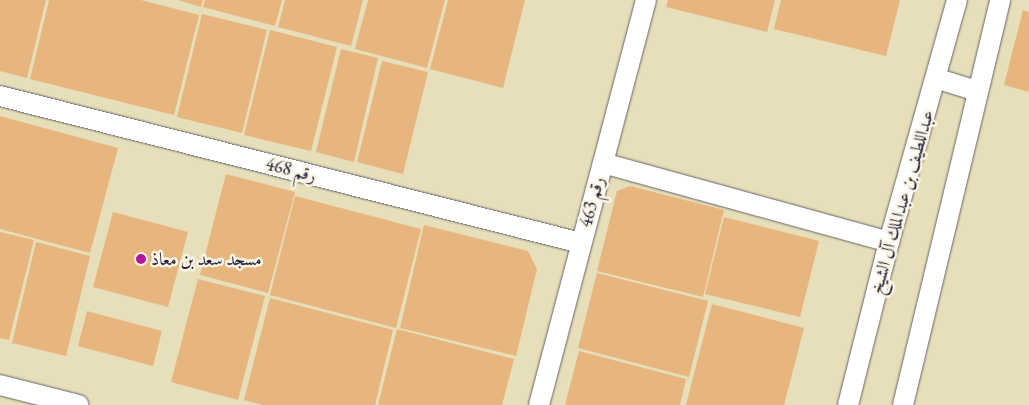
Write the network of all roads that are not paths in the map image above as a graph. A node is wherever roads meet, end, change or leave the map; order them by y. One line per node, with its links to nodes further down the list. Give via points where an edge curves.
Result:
1 (646, 0): 7 (street, رقم 463)
2 (957, 0): 4 (street, عبداللطيف بن عبدالملك آل الشيخ)
3 (1000, 0): 5 (street)
4 (938, 78): 5 (street); 8 (street, عبداللطيف بن عبدالملك آل الشيخ)
5 (977, 91): 14 (street)
6 (0, 96): 9 (street, رقم 468)
7 (603, 162): 8 (street); 9 (street, رقم 463)
8 (889, 242): 13 (street, عبداللطيف بن عبدالملك آل الشيخ)
9 (581, 244): 12 (street, رقم 463)
10 (0, 385): 11 (street)
11 (80, 405)
12 (539, 405)
13 (848, 405)
14 (903, 405)

